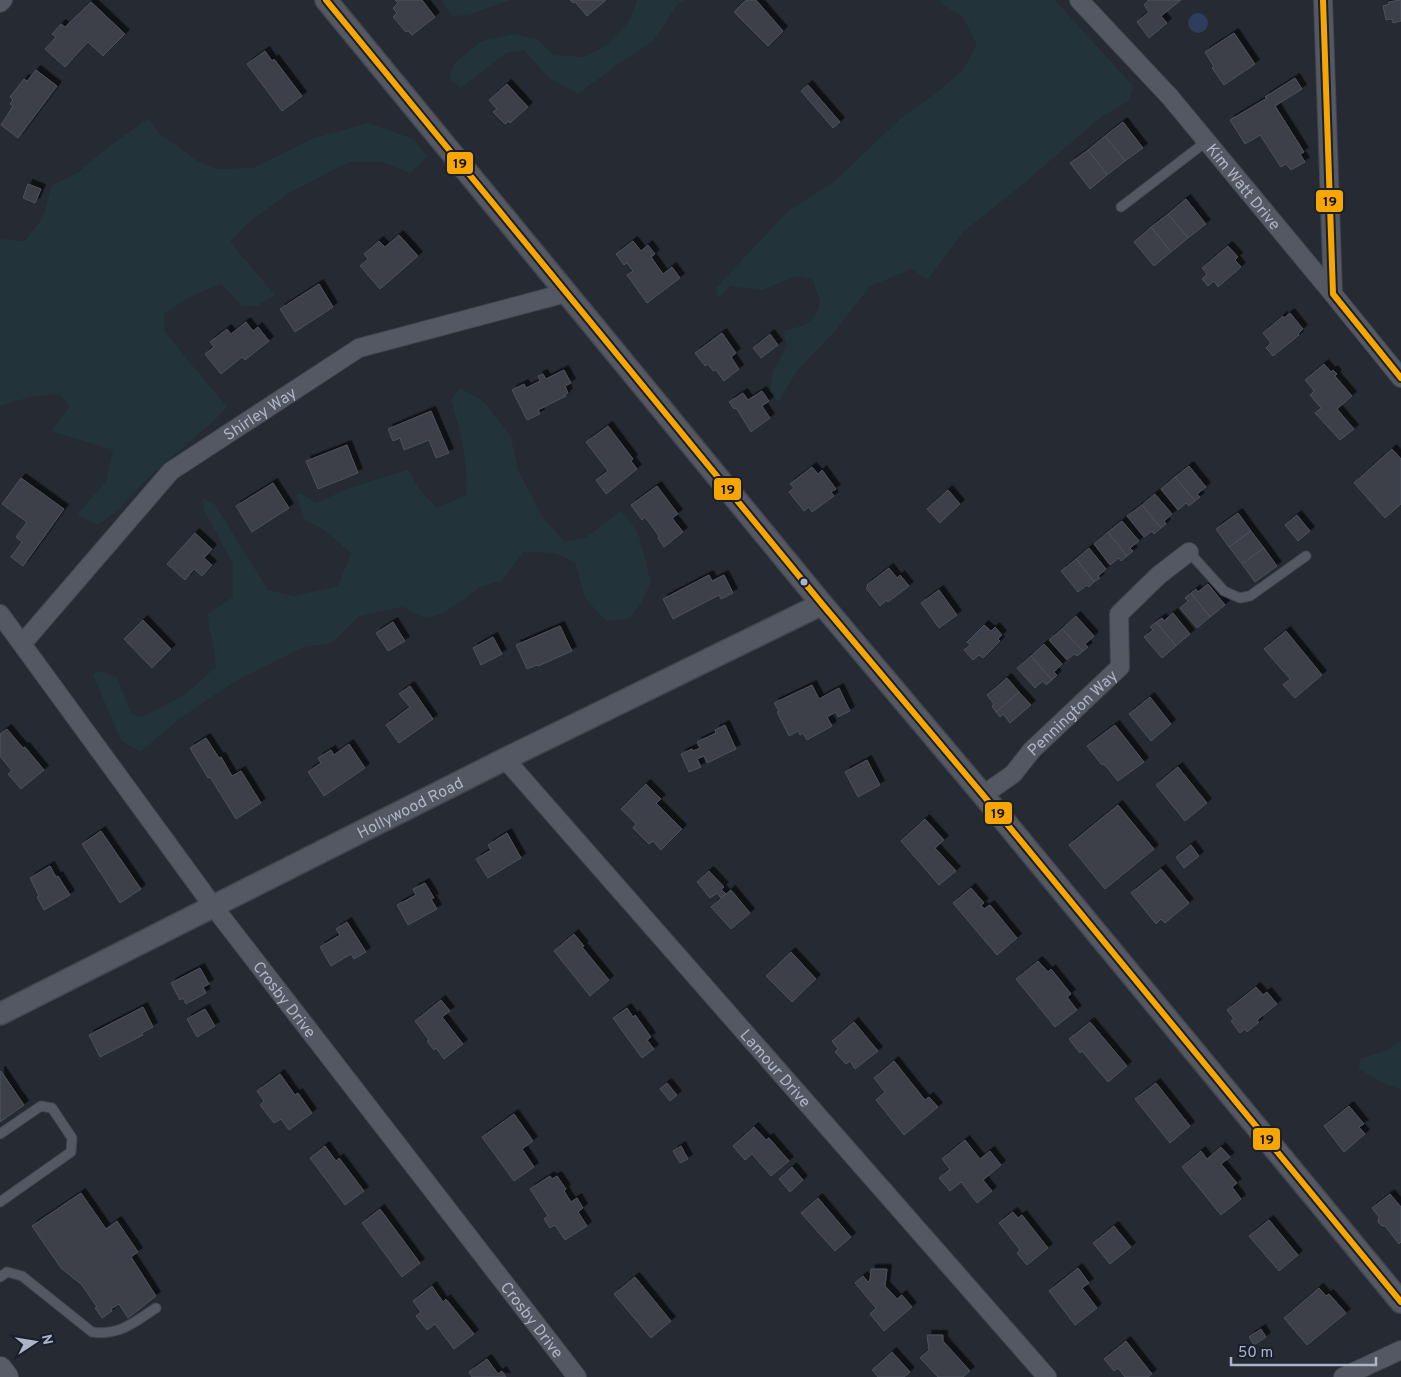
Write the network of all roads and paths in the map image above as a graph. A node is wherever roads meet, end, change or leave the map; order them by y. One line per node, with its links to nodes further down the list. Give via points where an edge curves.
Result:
1 (3, 0): 5 (street)
2 (326, 0): 8 (street)
3 (1079, 0): 6 (street, Kim Watt Drive, via 1170,97)
4 (1323, 0): 9 (street)
5 (0, 3)
6 (1207, 142): 7 (lane); 9 (street, Kim Watt Drive)
7 (1121, 207)
8 (566, 293): 13 (street); 15 (street, Shirley Way, via 359,348 171,471)
9 (1333, 294): 10 (street, Kim Watt Drive)
10 (1401, 378)
11 (1189, 552): 12 (lane, via 1224,591 1240,598 1250,596); 17 (street, Pennington Way, via 1119,614 1120,667 1032,750 1013,774)
12 (1306, 556)
13 (822, 604): 16 (street, Hollywood Road); 17 (street)
14 (0, 614): 15 (street, Crosby Drive)
15 (22, 644): 18 (street, Crosby Drive)
16 (505, 759): 18 (street, Hollywood Road); 29 (street, Lamour Drive)
17 (983, 795): 23 (street)
18 (213, 906): 19 (street, Hollywood Road); 28 (street, Crosby Drive)
19 (0, 1014)
20 (0, 1134): 21 (lane, via 41,1106 52,1108 72,1138 71,1152)
21 (0, 1202)
22 (0, 1277): 24 (lane, via 6,1272 22,1276 92,1332 105,1334 121,1330)
23 (1401, 1302)
24 (156, 1308)
25 (1401, 1350): 30 (street)
26 (0, 1369): 27 (main road)
27 (6, 1377)
28 (577, 1377)
29 (1047, 1377)
30 (1343, 1377)

